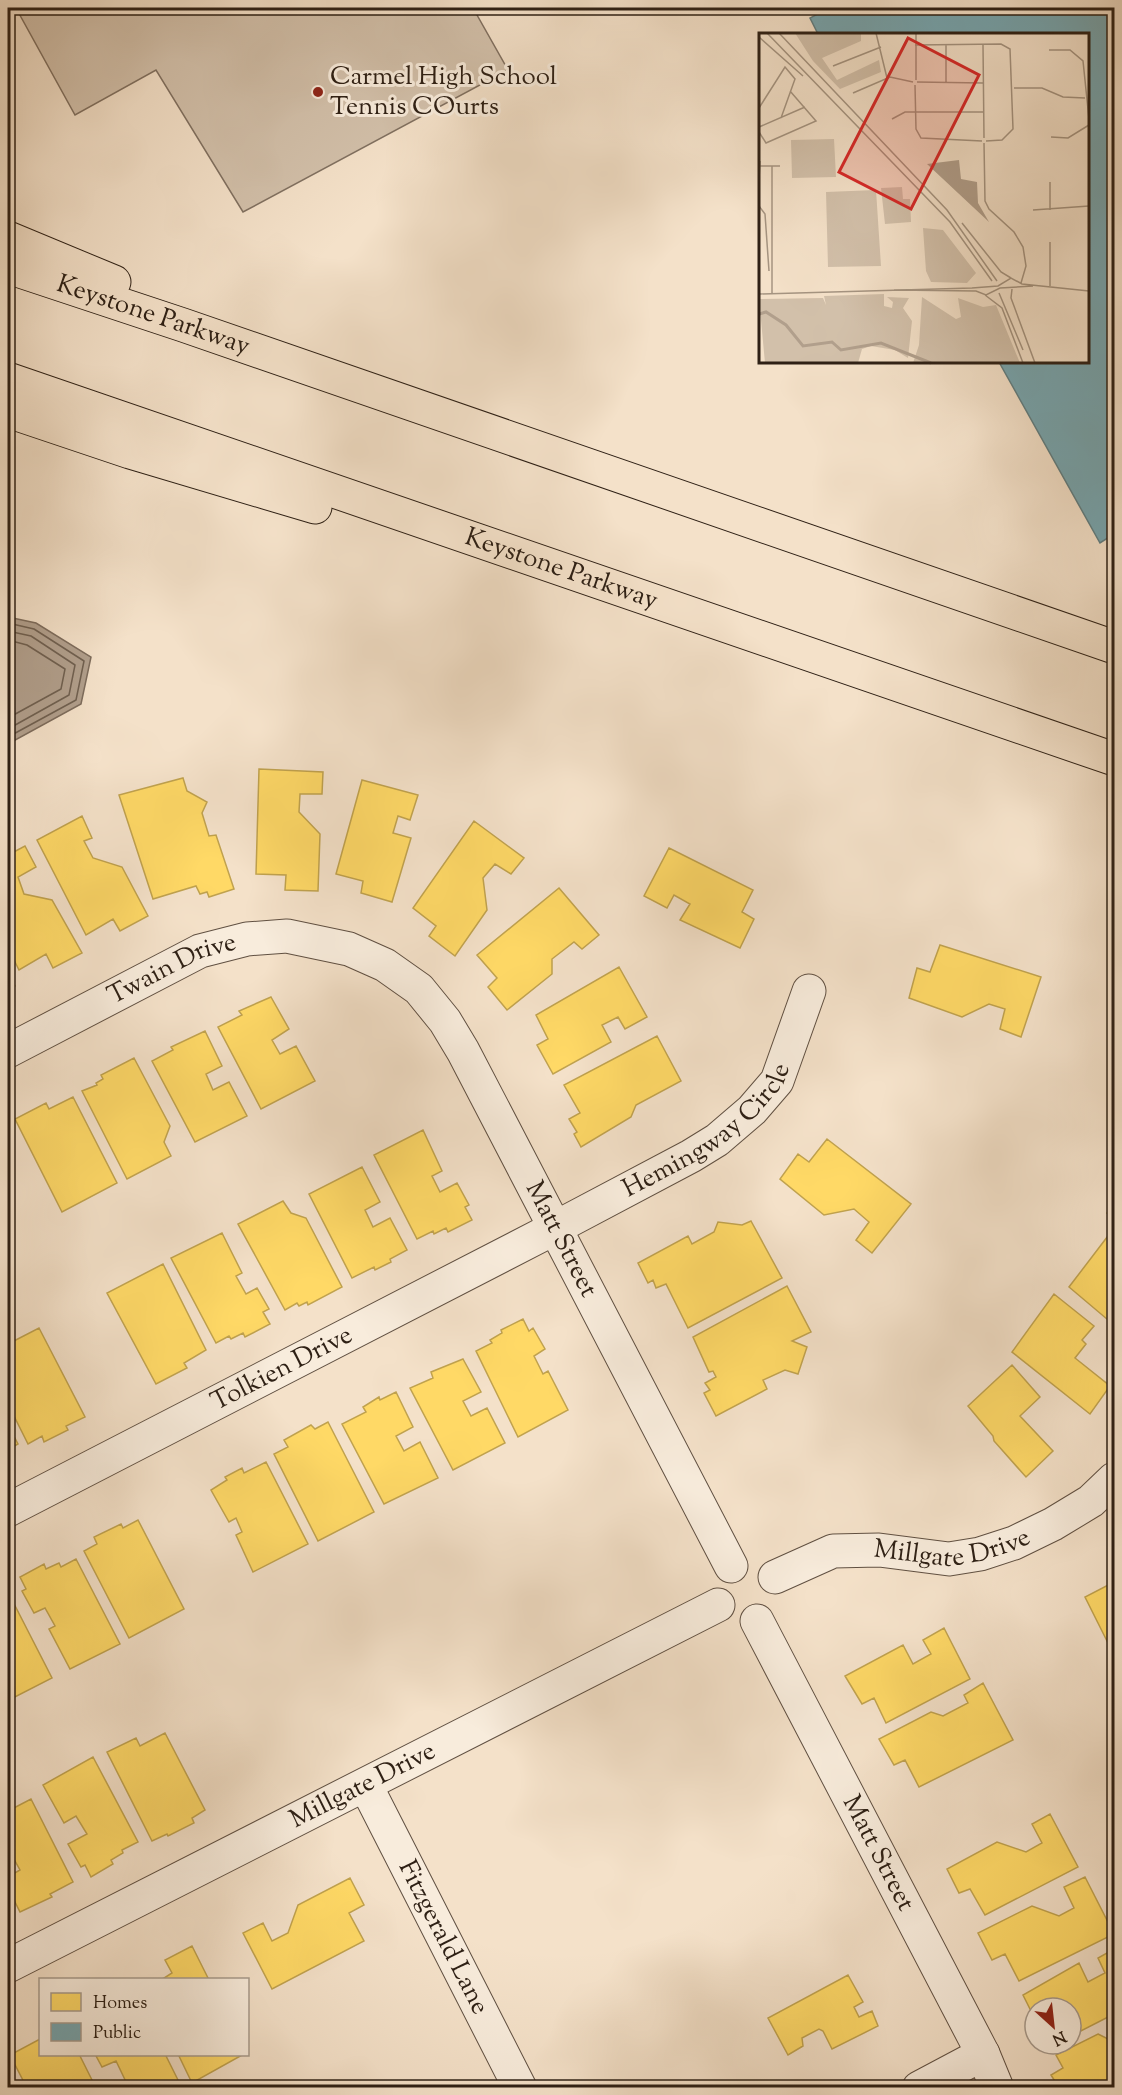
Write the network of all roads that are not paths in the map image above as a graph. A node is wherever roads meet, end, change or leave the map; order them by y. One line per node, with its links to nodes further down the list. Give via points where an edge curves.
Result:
1 (8, 238): 4 (highway)
2 (8, 267): 4 (highway, Keystone Parkway)
3 (8, 379): 7 (highway, Keystone Parkway)
4 (344, 381): 6 (highway, Keystone Parkway)
5 (8, 411): 7 (highway, via 130,452)
6 (1114, 647)
7 (811, 654): 8 (highway, Keystone Parkway)
8 (1114, 759)
9 (350, 949): 11 (street, Twain Drive, via 287,936 247,939 200,951); 12 (street, Matt Street, via 385,965 419,989 445,1021)
10 (809, 991): 12 (street, Hemingway Circle, via 777,1080 752,1110 691,1156)
11 (8, 1051)
12 (555, 1228): 14 (street, Tolkien Drive); 15 (street, Matt Street)
13 (1114, 1479): 16 (street, Millgate Drive, via 1091,1501 1053,1524 980,1554 949,1559 879,1550 833,1551)
14 (8, 1510)
15 (731, 1566): 16 (street, via 754,1562); 17 (street, via 716,1586)
16 (775, 1577): 18 (street, via 776,1604)
17 (718, 1605): 18 (street, via 731,1619); 19 (street, Millgate Drive)
18 (757, 1621): 21 (street, Matt Street)
19 (366, 1786): 20 (street, Millgate Drive); 22 (street, Fitzgerald Lane)
20 (8, 1966)
21 (983, 2054): 23 (street); 24 (street, Matt Street)
22 (520, 2088)
23 (919, 2088)
24 (997, 2088)

